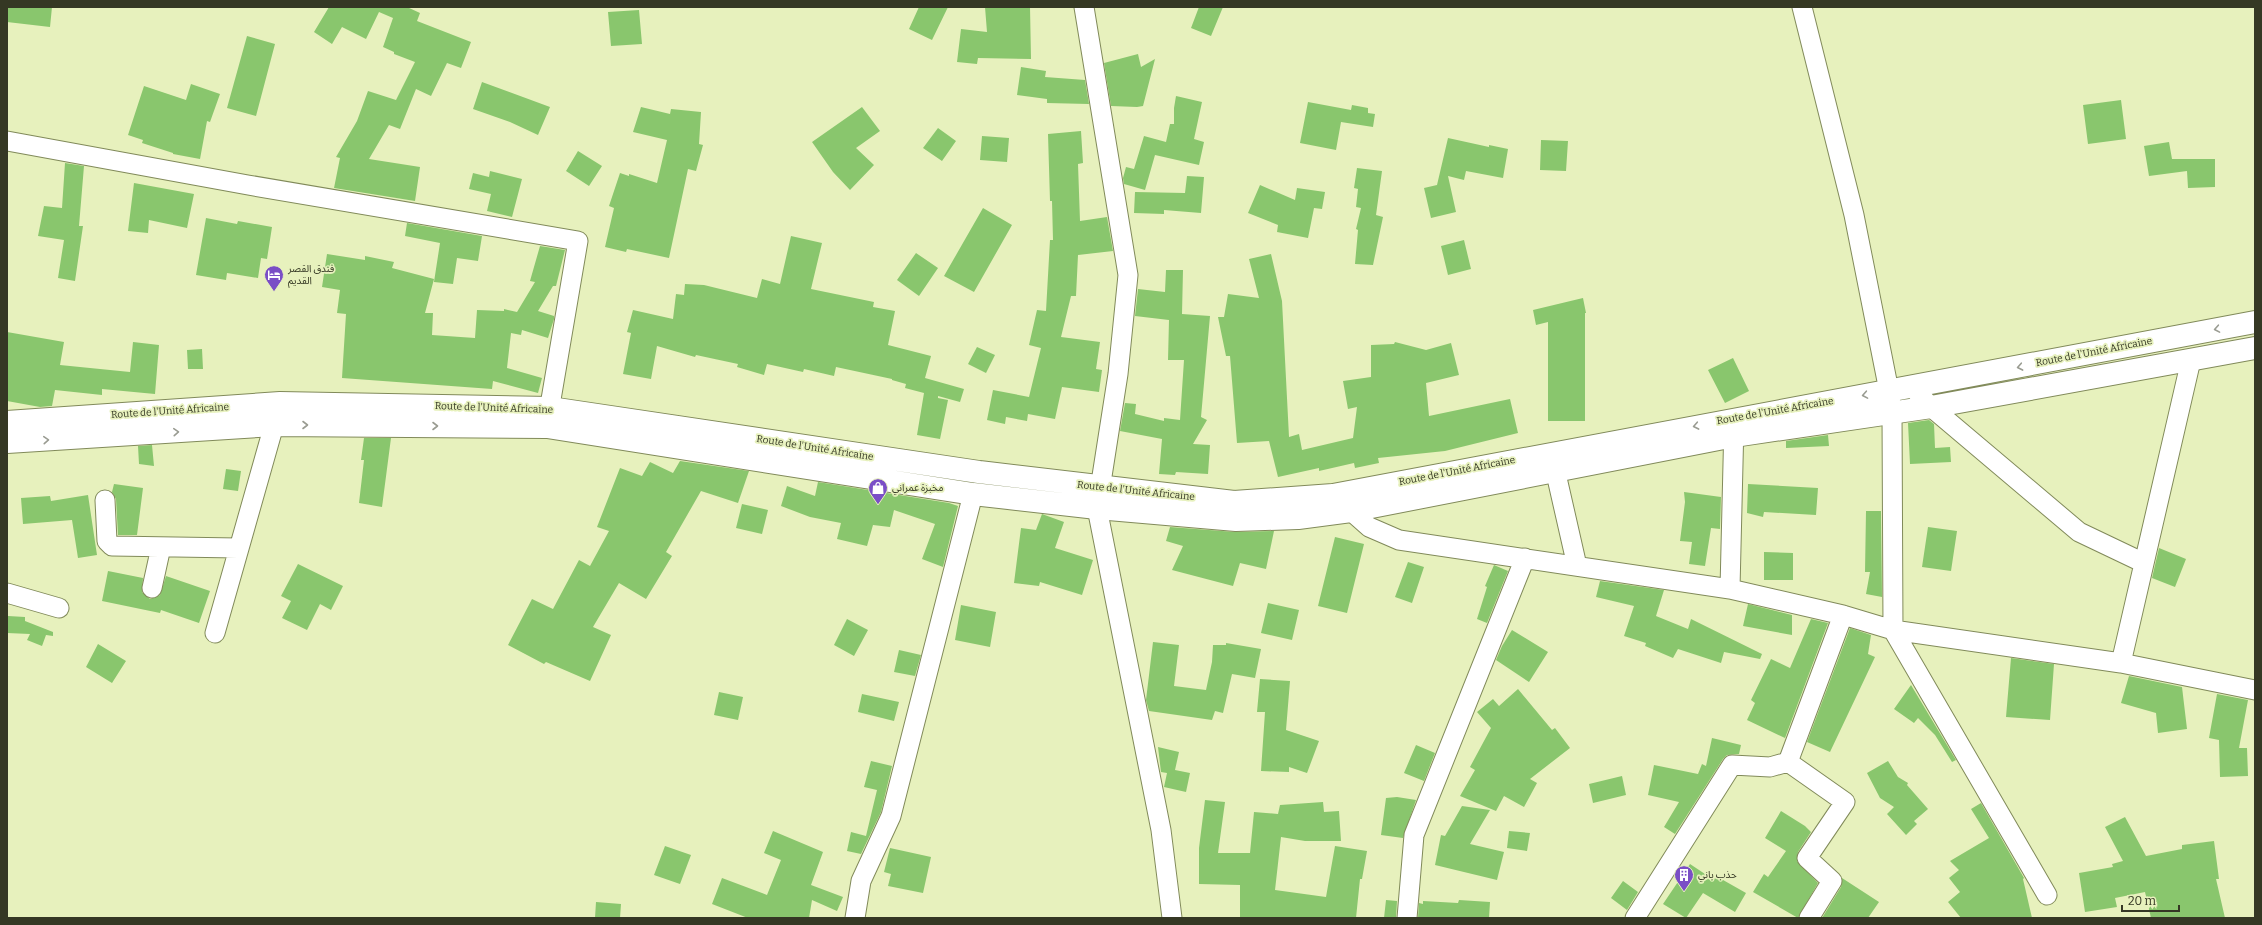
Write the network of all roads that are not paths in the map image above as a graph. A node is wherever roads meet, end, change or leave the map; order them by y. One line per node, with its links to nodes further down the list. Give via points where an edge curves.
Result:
1 (1084, 7): 19 (street, via 1128,274 1118,374)
2 (1802, 7): 8 (street, via 1854,215)
3 (7, 141): 11 (street, via 578,241)
4 (2255, 322): 7 (main road, Route de l'Unité Africaine, one-way to 7)
5 (2255, 348): 6 (main road, Route de l'Unité Africaine)
6 (2191, 360): 9 (main road, Route de l'Unité Africaine); 26 (street)
7 (1913, 388): 8 (main road, Route de l'Unité Africaine); 9 (street)
8 (1889, 391): 10 (street); 14 (main road, Route de l'Unité Africaine, one-way to 14)
9 (1931, 407): 10 (main road, Route de l'Unité Africaine); 26 (street, via 2079,532)
10 (1892, 412): 14 (main road, Route de l'Unité Africaine); 33 (street)
11 (548, 417): 12 (main road, Route de l'Unité Africaine, via 280,403); 13 (main road, Route de l'Unité Africaine, one-way to 11); 17 (main road, Route de l'Unité Africaine); 19 (main road, Route de l'Unité Africaine, via 971,471)
12 (7, 422)
13 (274, 425): 15 (main road, Route de l'Unité Africaine, one-way to 13); 24 (street)
14 (1734, 427): 16 (main road, Route de l'Unité Africaine); 29 (street)
15 (7, 442)
16 (1553, 461): 18 (main road, Route de l'Unité Africaine); 22 (main road, Route de l'Unité Africaine); 27 (street)
17 (973, 494): 19 (main road, Route de l'Unité Africaine); 39 (street, via 891,816 861,881)
18 (1333, 495): 21 (main road, Route de l'Unité Africaine); 22 (street)
19 (1098, 498): 21 (main road, Route de l'Unité Africaine, via 1234,502); 40 (street, via 1161,830)
20 (105, 500): 23 (street, via 109,544)
21 (1296, 509): 22 (main road, Route de l'Unité Africaine)
22 (1351, 511): 25 (street, via 1369,527 1399,540)
23 (161, 547): 24 (street); 28 (street)
24 (238, 548): 34 (street)
25 (1525, 558): 27 (street); 41 (street, via 1414,835)
26 (2144, 563): 35 (street)
27 (1577, 566): 29 (street)
28 (152, 588)
29 (1730, 589): 32 (street)
30 (7, 593): 31 (street)
31 (59, 608)
32 (1843, 615): 33 (street); 37 (street)
33 (1893, 630): 35 (street); 38 (street)
34 (215, 632)
35 (2121, 663): 36 (street)
36 (2255, 690)
37 (1788, 762): 42 (street, via 1770,767 1732,765); 43 (street, via 1845,802 1807,858 1832,881)
38 (2047, 895)
39 (855, 918)
40 (1172, 918)
41 (1407, 918)
42 (1635, 918)
43 (1809, 918)

